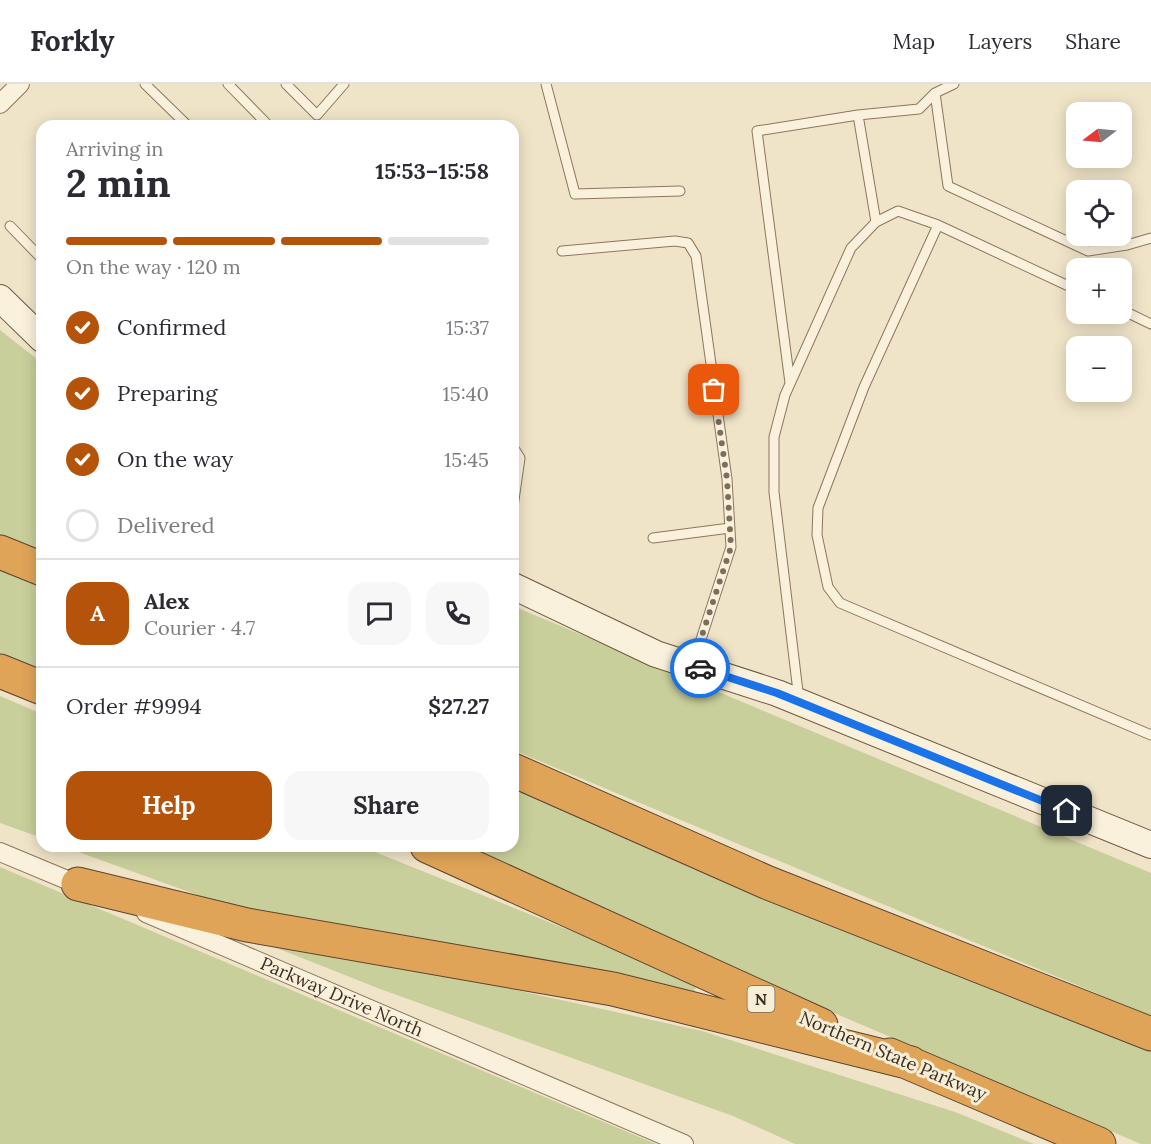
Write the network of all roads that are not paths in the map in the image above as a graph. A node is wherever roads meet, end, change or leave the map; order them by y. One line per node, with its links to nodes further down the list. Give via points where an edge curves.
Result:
1 (20, 84): 9 (street)
2 (145, 84): 11 (lane)
3 (228, 84): 12 (lane)
4 (286, 84): 5 (lane, via 317,115)
5 (344, 84)
6 (546, 84): 13 (lane, via 575,194)
7 (954, 84): 8 (lane)
8 (935, 93): 10 (lane, via 919,109); 17 (lane, via 948,186 1088,251)
9 (0, 104)
10 (858, 116): 14 (lane); 25 (lane, via 757,131)
11 (182, 120)
12 (262, 120)
13 (680, 191)
14 (876, 222): 15 (lane, via 898,211); 25 (lane, via 851,248)
15 (938, 225): 20 (lane); 35 (lane, via 864,387 818,508 817,535 828,587 840,603)
16 (10, 226): 19 (lane)
17 (1151, 238)
18 (562, 251): 26 (lane, via 675,241 688,243 696,256 727,479)
19 (36, 253)
20 (1066, 285)
21 (0, 298): 24 (street)
22 (1132, 315): 23 (lane)
23 (1151, 324)
24 (36, 333)
25 (790, 383): 34 (lane, via 774,437 774,492)
26 (730, 528): 27 (lane); 31 (lane, via 731,547)
27 (653, 538)
28 (0, 552): 29 (highway)
29 (36, 567)
30 (519, 589): 31 (street, via 656,654)
31 (692, 666): 34 (street)
32 (0, 671): 33 (highway)
33 (36, 686)
34 (800, 703): 37 (street)
35 (1151, 735)
36 (519, 774): 41 (highway, via 766,882)
37 (1151, 845)
38 (0, 852): 40 (street, Parkway Drive North)
39 (440, 852): 42 (highway, Northern State Parkway / N)
40 (78, 884): 42 (highway, via 247,925 612,989); 43 (street, Parkway Drive North)
41 (1151, 1034)
42 (911, 1064): 44 (highway, Northern State Parkway / N)
43 (684, 1144)
44 (1099, 1144)

